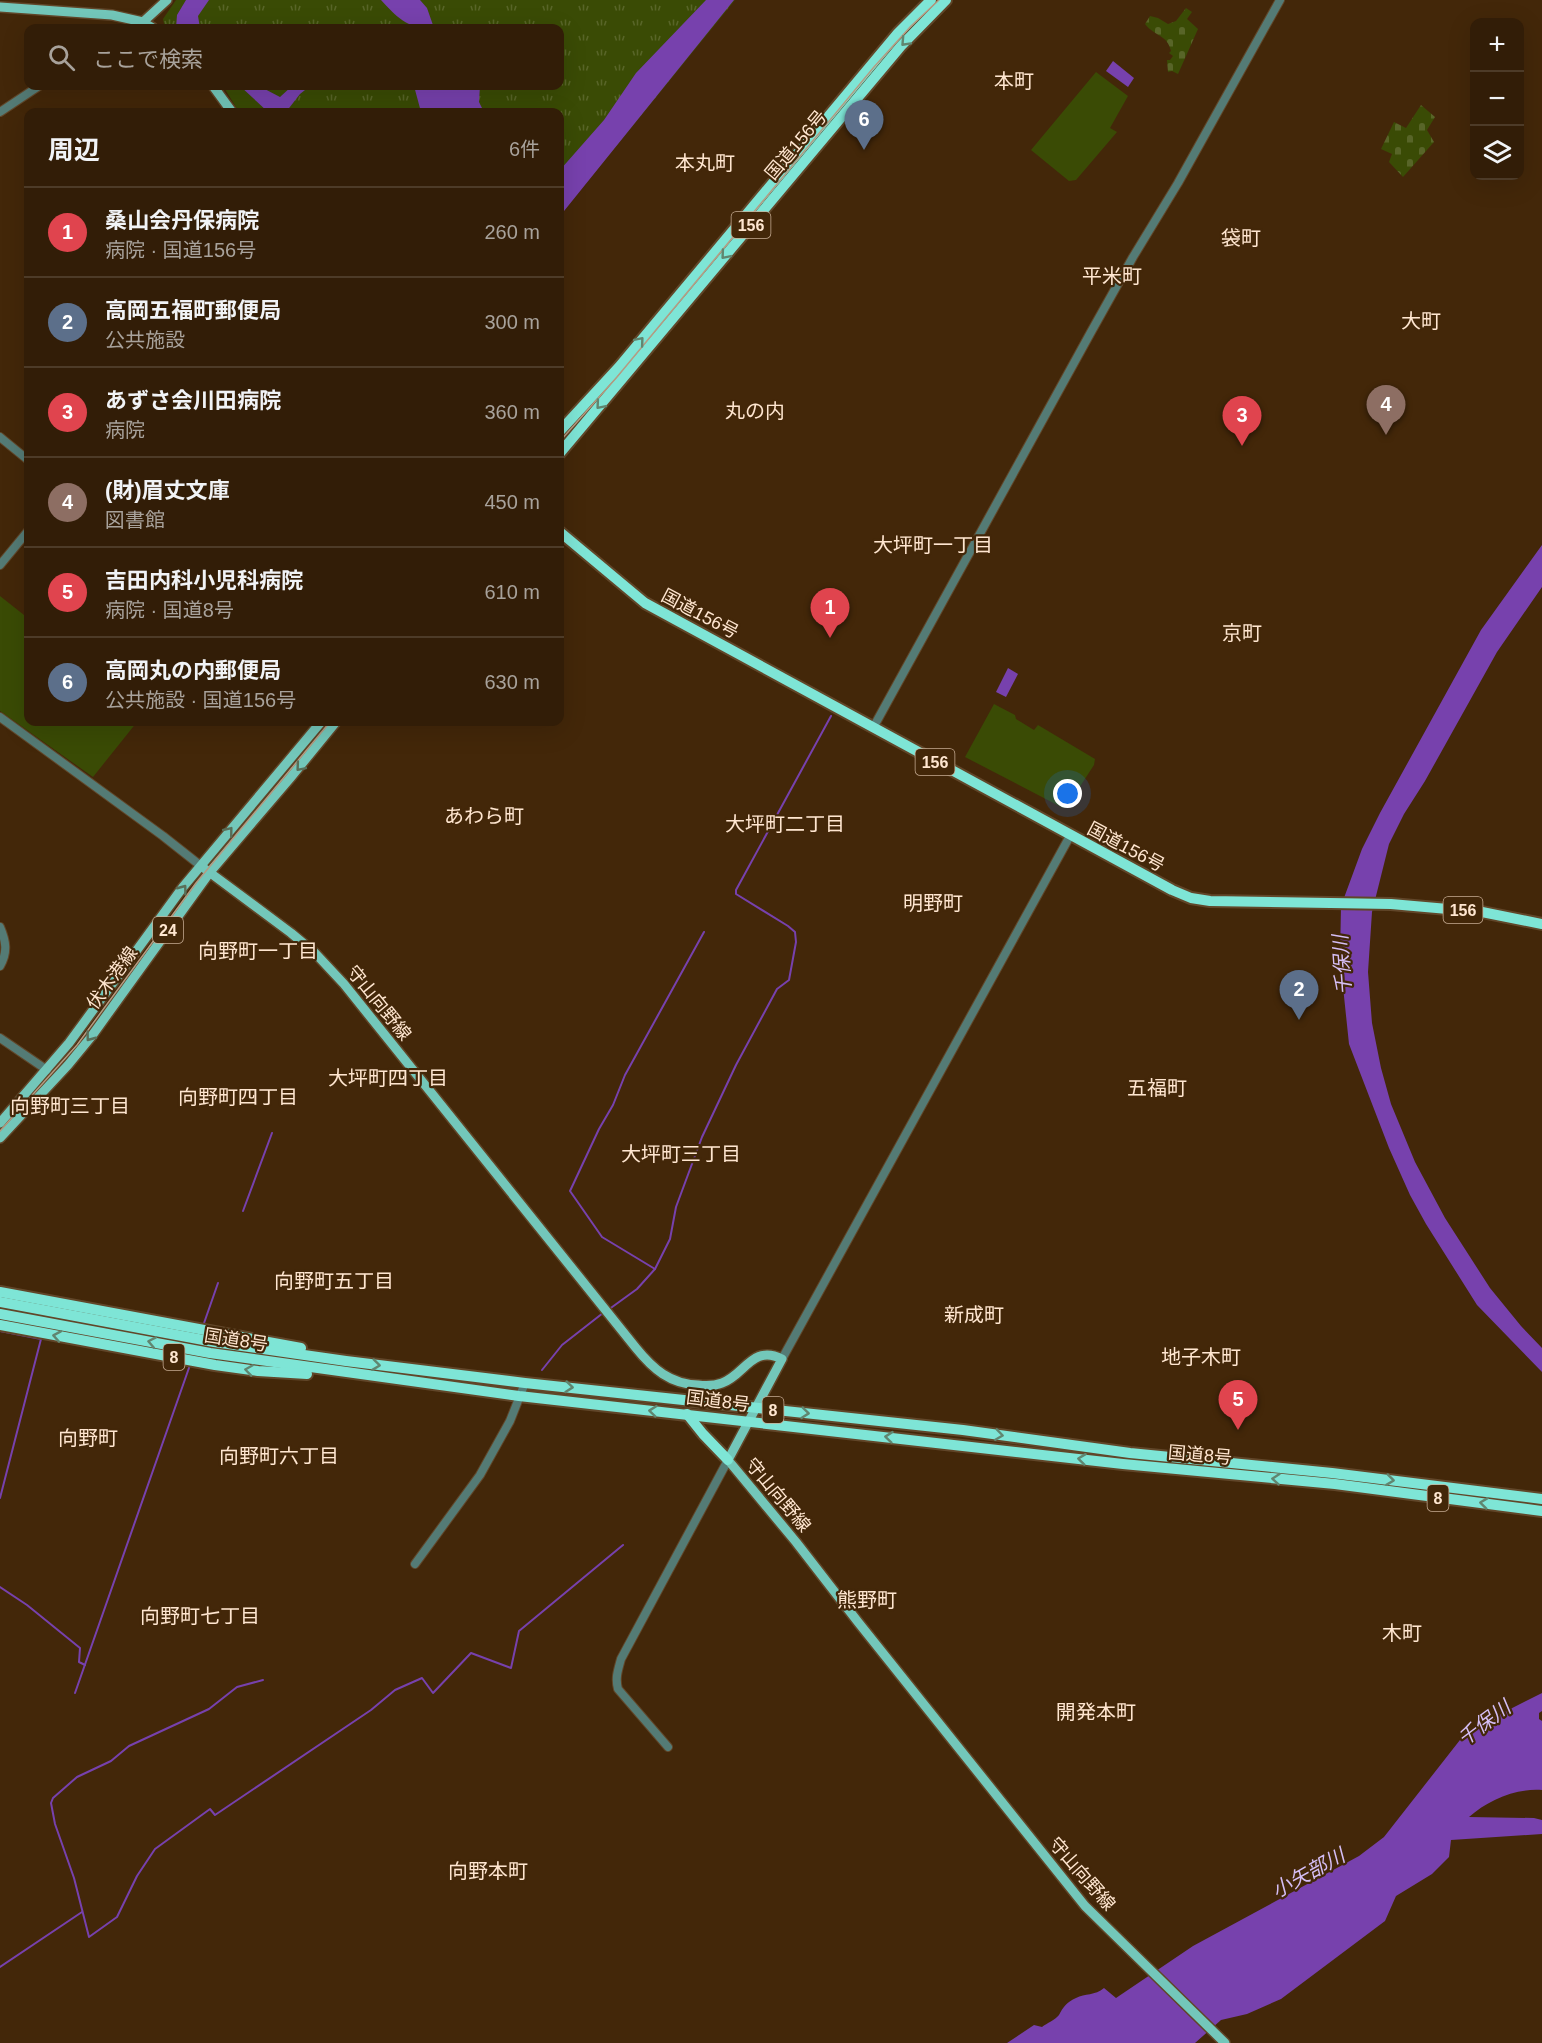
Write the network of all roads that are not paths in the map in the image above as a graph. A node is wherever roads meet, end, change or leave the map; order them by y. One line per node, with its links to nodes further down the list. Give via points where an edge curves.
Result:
1 (168, 0): 6 (main road)
2 (932, 0): 13 (highway, 国道156号 / 156, one-way to 2, via 619,367 898,33)
3 (946, 0): 15 (highway, 国道156号 / 156, one-way to 15, via 901,46)
4 (1280, 0): 23 (street, via 1107,303)
5 (0, 7): 6 (main road, via 112,15)
6 (143, 22): 7 (street); 8 (main road)
7 (140, 24)
8 (146, 24)
9 (33, 90): 12 (street)
10 (216, 90): 11 (main road)
11 (229, 108)
12 (0, 112)
13 (564, 427)
14 (0, 437): 16 (street)
15 (564, 448)
16 (24, 457)
17 (564, 535): 23 (highway, 国道156号 / 156, via 645,603)
18 (24, 536): 19 (street)
19 (0, 566)
20 (0, 717): 25 (street)
21 (318, 726): 25 (main road, 伏木港線 / 24, one-way to 21)
22 (333, 726): 26 (main road, 伏木港線 / 24, one-way to 26)
23 (873, 728): 24 (highway, 国道156号 / 156)
24 (1070, 836): 27 (highway, 国道156号 / 156, via 1191,898 1391,904 1482,912); 38 (street)
25 (201, 866): 26 (main road, 守山向野線); 31 (main road, 伏木港線 / 24, one-way to 25)
26 (210, 872): 33 (main road, 伏木港線 / 24, one-way to 33, via 91,1037); 38 (main road, 守山向野線, via 315,953 344,984 658,1372 674,1381 708,1386 722,1383 758,1356 768,1354)
27 (1542, 924)
28 (0, 927): 29 (street, via 6,946)
29 (0, 966)
30 (0, 1038): 31 (street)
31 (47, 1070): 32 (main road, 伏木港線 / 24)
32 (0, 1123)
33 (0, 1138)
34 (0, 1292): 39 (highway, 8, via 301,1348)
35 (0, 1302): 39 (highway, 国道8号 / 8, via 214,1342)
36 (0, 1314): 40 (highway, 国道8号 / 8, one-way to 36)
37 (0, 1325): 40 (highway, 8, one-way to 37, via 241,1369)
38 (782, 1359): 43 (main road, 守山向野線)
39 (346, 1361): 41 (highway, 国道8号 / 8, one-way to 41)
40 (349, 1374): 42 (highway, 国道8号 / 8)
41 (525, 1383): 42 (street); 43 (highway, 国道8号 / 8, one-way to 43)
42 (519, 1396): 44 (highway, 国道8号 / 8, one-way to 42); 49 (street, via 480,1475)
43 (756, 1408): 45 (main road, 守山向野線); 47 (highway, 国道8号 / 8, one-way to 47)
44 (687, 1414): 45 (highway, 国道8号 / 8); 46 (highway)
45 (749, 1422): 46 (main road, 守山向野線); 48 (highway, 国道8号 / 8, one-way to 45, via 1335,1484)
46 (728, 1460): 50 (street, via 618,1669 618,1689); 51 (main road, 守山向野線, via 1085,1906)
47 (1542, 1497)
48 (1542, 1511)
49 (415, 1564)
50 (668, 1748)
51 (1225, 2043)

